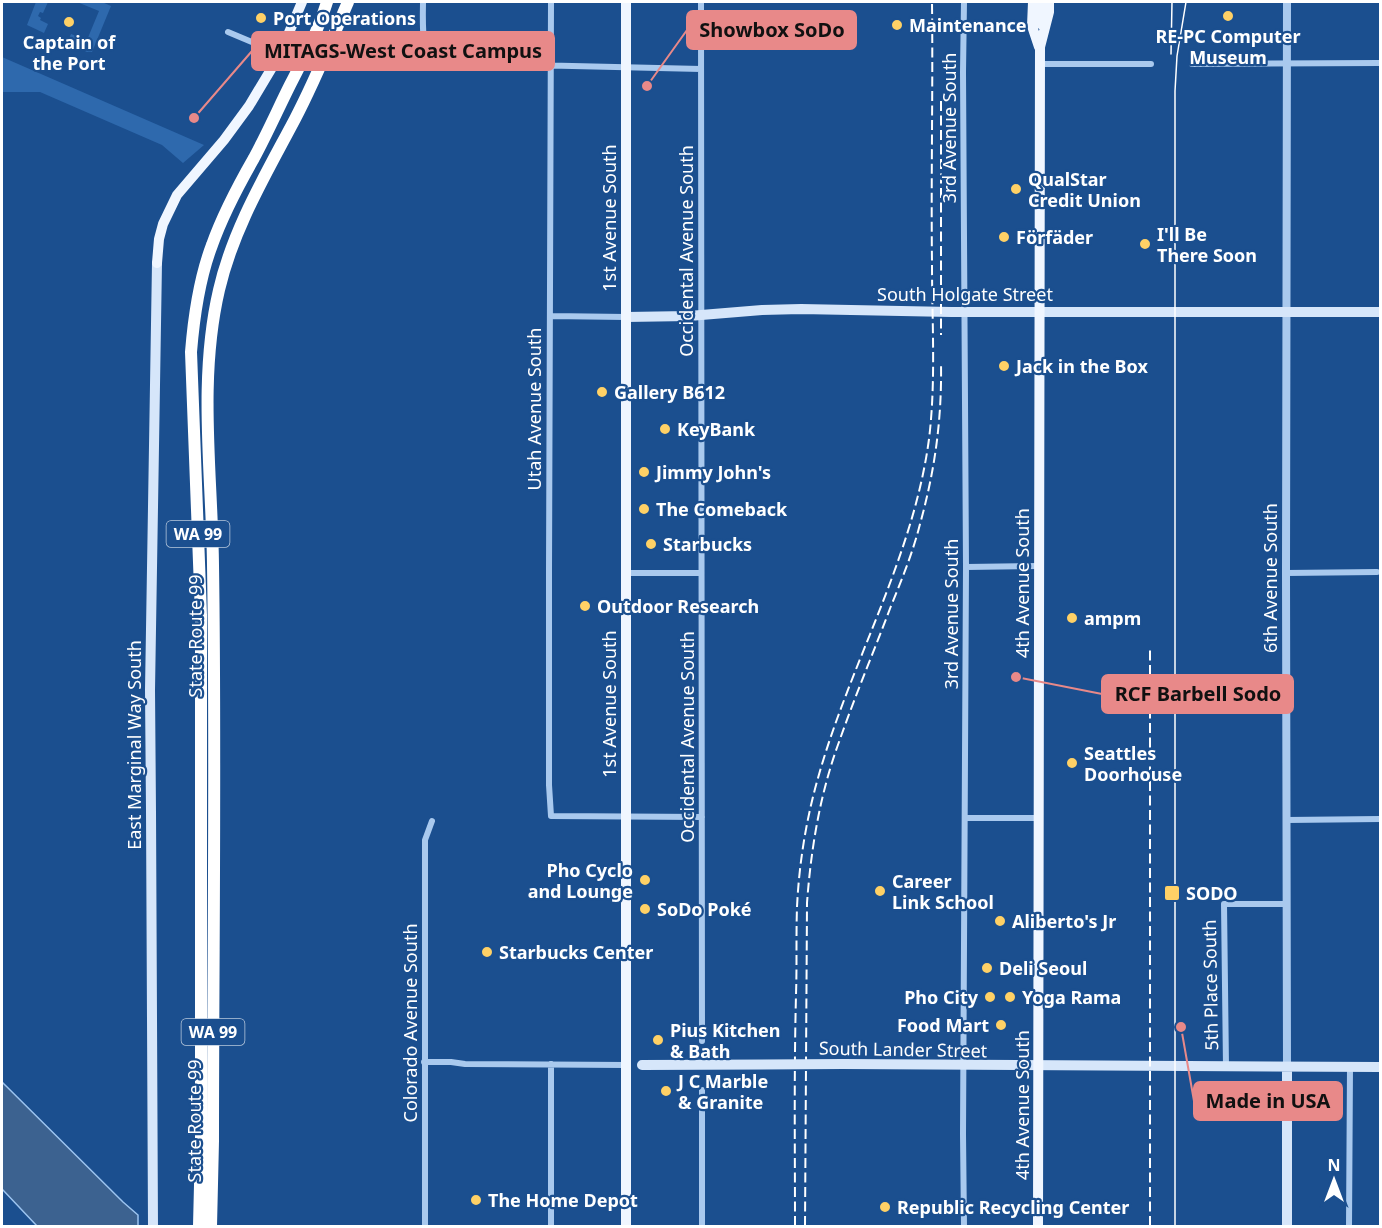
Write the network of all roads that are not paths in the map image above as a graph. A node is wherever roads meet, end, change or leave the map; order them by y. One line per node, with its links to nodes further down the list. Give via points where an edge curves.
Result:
1 (302, 2): 15 (main road)
2 (327, 2): 57 (highway, State Route 99 / WA 99, via 308,49 212,244 194,322 191,352 201,615)
3 (348, 2): 58 (highway, State Route 99 / WA 99, via 321,65 250,204 219,287 212,332 207,396 213,564)
4 (423, 2): 21 (street, via 425,43 431,59 442,64)
5 (551, 2): 21 (street, Utah Avenue South)
6 (626, 2): 22 (main road, 1st Avenue South)
7 (701, 2): 23 (street, Occidental Avenue South)
8 (964, 2): 24 (street, 3rd Avenue South)
9 (1033, 2): 14 (main road, 4th Avenue South, via 1032,26)
10 (1049, 2): 14 (main road, 4th Avenue South)
11 (1287, 2): 20 (street, 6th Avenue South)
12 (1042, 7): 14 (main road)
13 (228, 33): 15 (street)
14 (1040, 47): 17 (main road, 4th Avenue South)
15 (279, 56): 56 (main road, East Marginal Way South, via 249,106 177,195 159,240 150,690)
16 (1380, 63): 20 (street)
17 (1040, 64): 18 (street); 25 (main road, 4th Avenue South)
18 (1151, 64)
19 (1192, 64): 20 (street)
20 (1287, 64): 26 (street, 6th Avenue South)
21 (551, 65): 22 (street); 29 (street, Utah Avenue South)
22 (626, 67): 23 (street); 30 (main road, 1st Avenue South)
23 (701, 69): 28 (street, Occidental Avenue South)
24 (965, 312): 25 (main road, South Holgate Street); 28 (main road, South Holgate Street, via 801,309); 32 (street, 3rd Avenue South)
25 (1038, 312): 26 (main road, South Holgate Street); 31 (main road, 4th Avenue South)
26 (1287, 312): 27 (main road, South Holgate Street); 36 (street, 6th Avenue South)
27 (1380, 312)
28 (701, 315): 30 (main road, South Holgate Street); 35 (street, Occidental Avenue South)
29 (549, 316): 30 (street, South Holgate Street); 37 (street, Utah Avenue South, via 551,816)
30 (626, 317): 34 (main road, 1st Avenue South)
31 (1039, 566): 32 (street); 40 (main road, 4th Avenue South)
32 (966, 567): 39 (street, 3rd Avenue South)
33 (1377, 572): 36 (street)
34 (625, 573): 35 (street); 37 (main road, 1st Avenue South)
35 (701, 573): 38 (street, Occidental Avenue South)
36 (1286, 573): 42 (street, 6th Avenue South)
37 (626, 817): 38 (street); 48 (main road, 1st Avenue South)
38 (702, 817): 45 (street, Occidental Avenue South)
39 (965, 818): 40 (street); 49 (street, 3rd Avenue South)
40 (1038, 818): 50 (main road, 4th Avenue South)
41 (1380, 819): 42 (street)
42 (1287, 820): 44 (street, 6th Avenue South)
43 (432, 821): 46 (street, Colorado Avenue South, via 425,840)
44 (1287, 904): 51 (street, 5th Place South, via 1224,904); 52 (street, 6th Avenue South)
45 (702, 1041)
46 (424, 1062): 47 (street, South Lander Street); 59 (street, Colorado Avenue South)
47 (551, 1064): 48 (street, South Lander Street); 60 (street)
48 (626, 1065): 49 (main road, South Lander Street, bridge); 61 (main road, 1st Avenue South)
49 (964, 1066): 50 (main road, South Lander Street); 63 (street, 3rd Avenue South)
50 (1038, 1066): 51 (main road, South Lander Street); 64 (main road, 4th Avenue South)
51 (1226, 1067): 52 (main road, South Lander Street)
52 (1287, 1067): 53 (main road, South Lander Street); 65 (main road, 6th Avenue South)
53 (1350, 1067): 54 (main road, South Lander Street); 66 (street)
54 (1380, 1067)
55 (702, 1090): 62 (street)
56 (153, 1227)
57 (199, 1227)
58 (211, 1227)
59 (425, 1227)
60 (551, 1227)
61 (626, 1227)
62 (702, 1227)
63 (964, 1227)
64 (1038, 1227)
65 (1287, 1227)
66 (1349, 1227)

